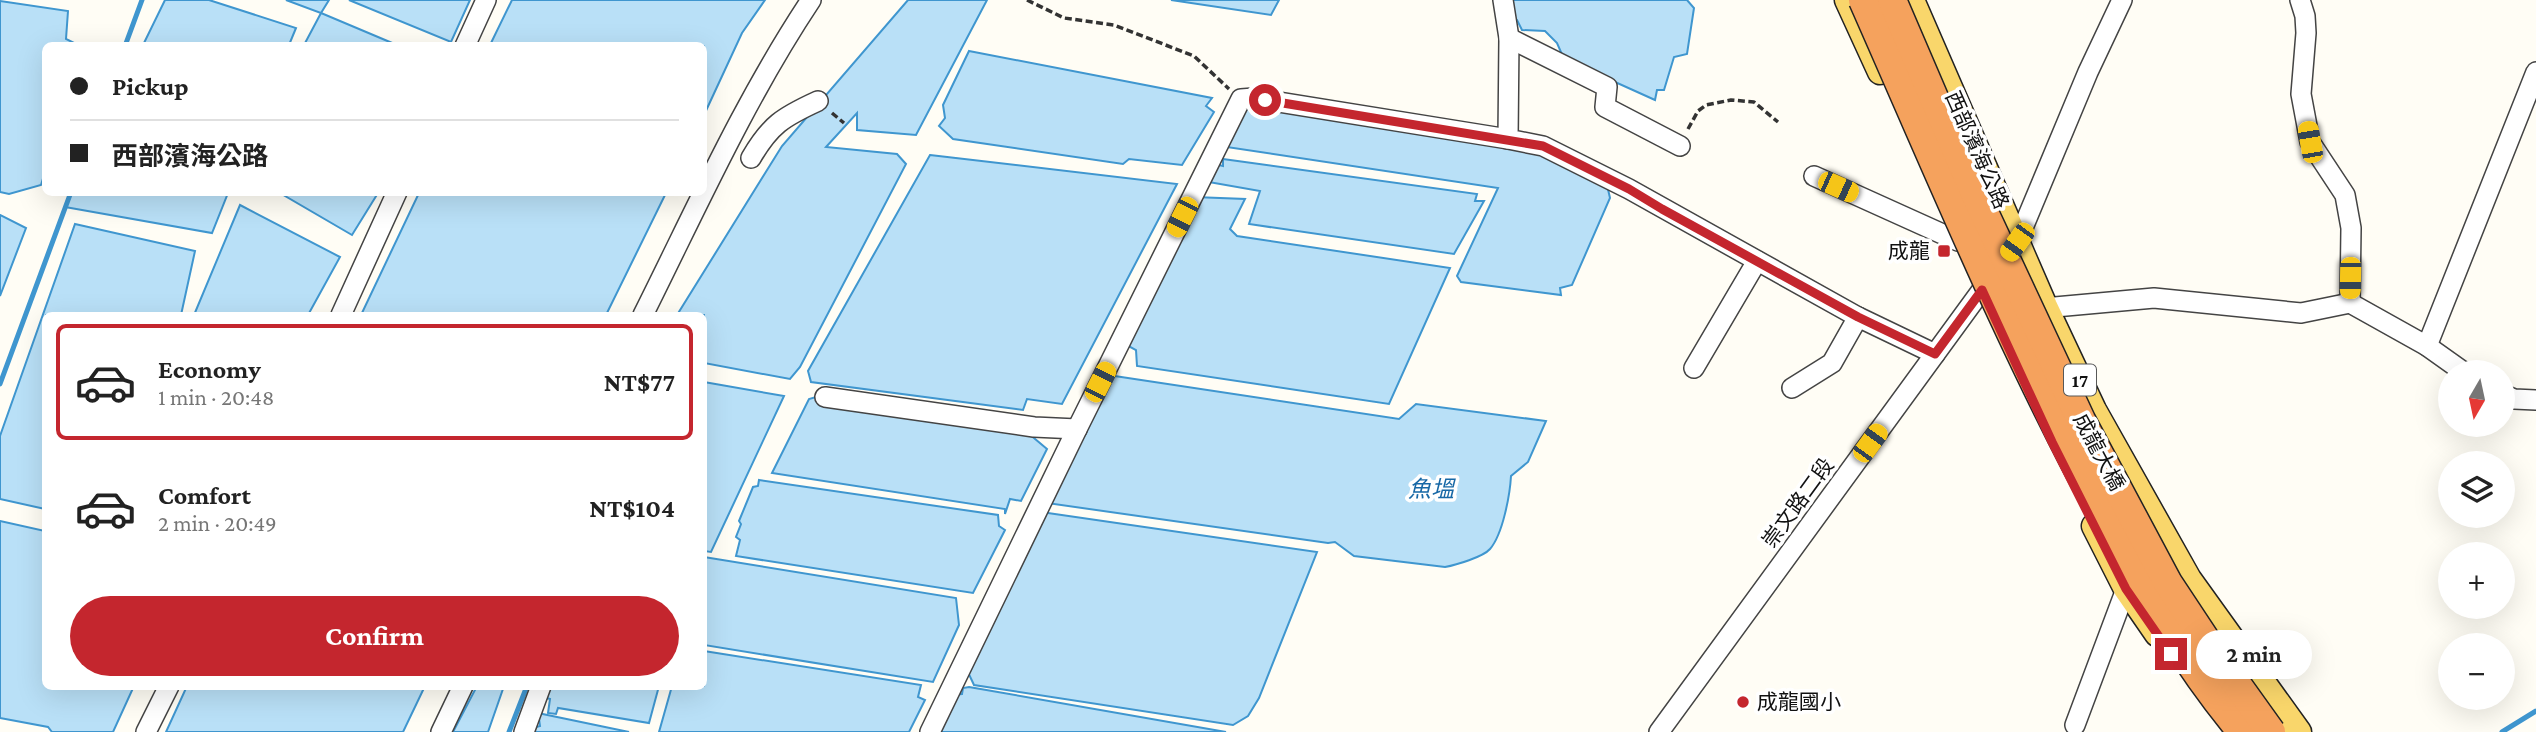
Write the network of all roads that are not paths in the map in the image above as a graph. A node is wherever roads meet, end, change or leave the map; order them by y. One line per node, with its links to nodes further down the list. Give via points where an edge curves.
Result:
1 (486, 0): 11 (street)
2 (811, 0): 14 (street)
3 (1503, 0): 10 (street)
4 (1847, 0): 23 (main road, 17)
5 (1863, 0): 54 (highway, 成龍大橋, bridge, via 2060,436 2145,592 2187,659)
6 (1892, 0): 55 (highway, 成龍大橋, bridge, via 1974,191 2081,420 2168,583)
7 (1912, 0): 24 (main road, 西部濱海公路 / 17)
8 (2122, 0): 24 (street, 崇文路二段)
9 (2300, 0): 27 (street, via 2306,33 2301,94 2310,142 2345,195 2351,228)
10 (1509, 38): 16 (street); 17 (street, via 1607,87 1605,107)
11 (467, 42)
12 (2536, 72): 33 (street)
13 (818, 101): 15 (street, via 784,117)
14 (737, 127): 15 (street); 20 (street)
15 (762, 139): 18 (street)
16 (1508, 139): 25 (street, via 1543,146); 41 (street, via 1241,99)
17 (1680, 146)
18 (751, 158)
19 (1814, 176): 23 (street)
20 (707, 187)
21 (395, 196): 29 (street)
22 (702, 196): 30 (street)
23 (1958, 241): 26 (main road, 17)
24 (2017, 242): 26 (street, 崇文路二段); 28 (main road, 西部濱海公路 / 17)
25 (1757, 261): 31 (street); 36 (street)
26 (1982, 290): 32 (main road, 17); 34 (street, 崇文路二段)
27 (2350, 303): 28 (street, via 2301,313 2154,298); 33 (street)
28 (2045, 306): 32 (street, via 2026,310); 42 (main road, 西部濱海公路 / 17, via 2094,410)
29 (342, 312)
30 (644, 312)
31 (1858, 317): 34 (street); 37 (street, via 1832,362)
32 (2000, 325): 43 (main road, 17)
33 (2427, 346): 35 (street)
34 (1935, 354): 52 (street, 崇文路二段)
35 (2447, 360)
36 (1694, 368)
37 (1791, 388)
38 (825, 397): 41 (street)
39 (2515, 399): 40 (street)
40 (2536, 400)
41 (1077, 429): 51 (street)
42 (2177, 559): 43 (street); 56 (main road, 西部濱海公路 / 17)
43 (2126, 589): 47 (street); 53 (main road, 17)
44 (167, 690): 48 (street)
45 (461, 690): 49 (street)
46 (540, 690): 50 (street)
47 (2075, 725)
48 (146, 732)
49 (441, 732)
50 (524, 732)
51 (930, 732)
52 (1659, 732)
53 (2228, 732)
54 (2242, 732)
55 (2271, 732)
56 (2299, 732)

